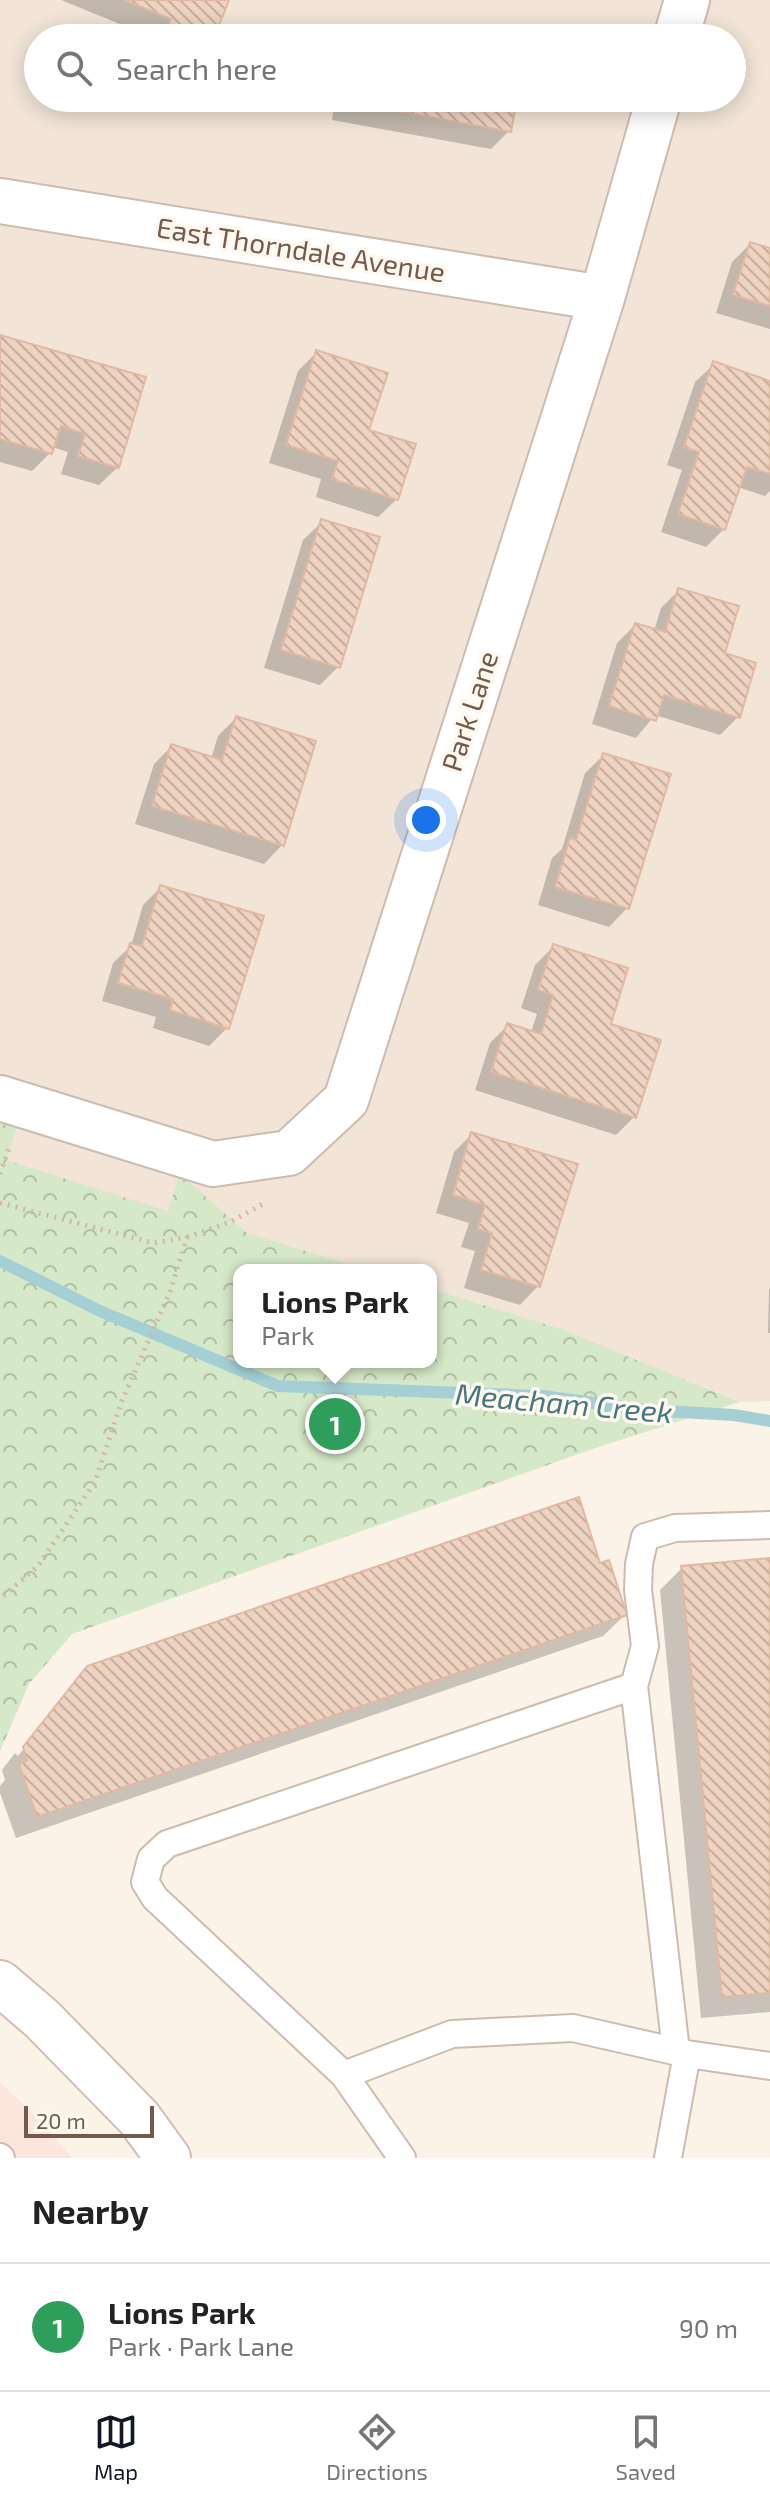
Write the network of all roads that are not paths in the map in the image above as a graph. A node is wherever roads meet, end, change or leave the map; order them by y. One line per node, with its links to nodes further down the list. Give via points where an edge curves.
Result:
1 (687, 0): 2 (street)
2 (680, 24)
3 (655, 112): 5 (street, Park Lane)
4 (0, 201): 5 (street, East Thorndale Avenue)
5 (602, 298): 6 (street, Park Lane, via 346,1100 289,1153 213,1164)
6 (0, 1098)
7 (770, 1525): 8 (lane, via 675,1528 645,1537 638,1590 645,1646)
8 (634, 1686): 10 (lane); 12 (lane, via 167,1844 151,1859 145,1882 155,1898)
9 (0, 1983): 13 (street, via 139,2118)
10 (682, 2052): 11 (lane); 12 (lane, via 573,2028 452,2034); 15 (lane)
11 (770, 2066)
12 (344, 2075): 14 (lane)
13 (168, 2158)
14 (402, 2158)
15 (668, 2158)

